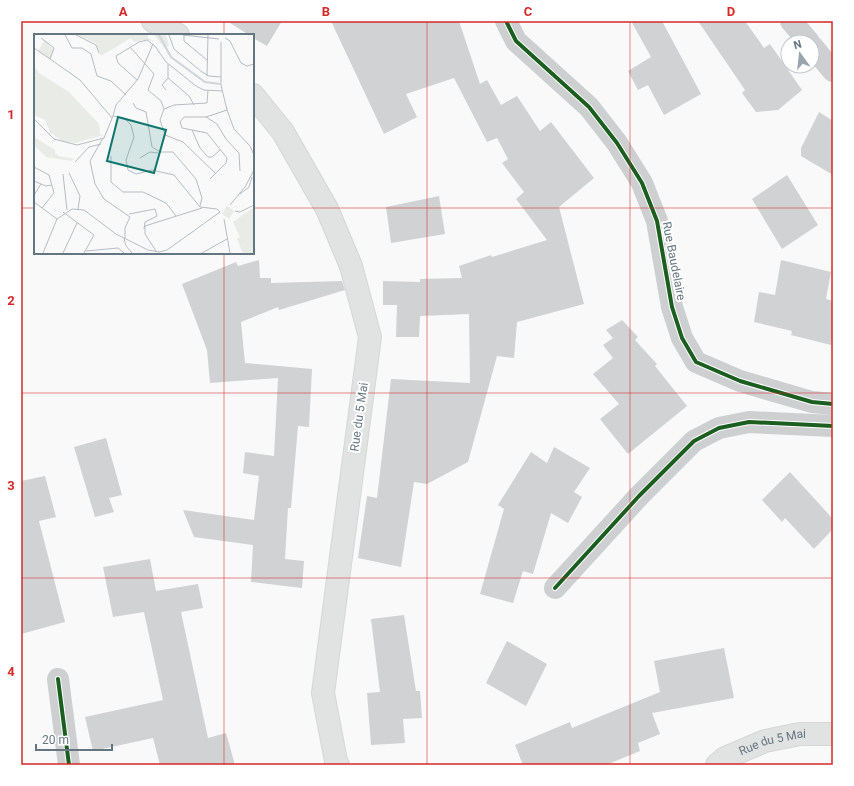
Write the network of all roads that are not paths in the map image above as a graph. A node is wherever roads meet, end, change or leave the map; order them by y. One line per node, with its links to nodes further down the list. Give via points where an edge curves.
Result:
1 (153, 21): 4 (main road)
2 (506, 21): 9 (street, Rue Baudelaire, via 516,41 589,107 617,143 642,183 657,221 672,307 682,338 696,362 740,381 812,402)
3 (791, 21): 5 (street)
4 (176, 34)
5 (802, 34)
6 (820, 56): 7 (street)
7 (833, 71)
8 (254, 96): 15 (main road, Rue du 5 Mai, via 283,132 327,209 352,266 370,338 323,693)
9 (833, 404)
10 (833, 426): 11 (street, via 749,422 719,428 694,441 639,496)
11 (555, 588)
12 (58, 679): 14 (street)
13 (833, 734): 16 (main road, Rue du 5 Mai, via 800,734 765,741 726,758)
14 (70, 765)
15 (338, 765)
16 (717, 765)

